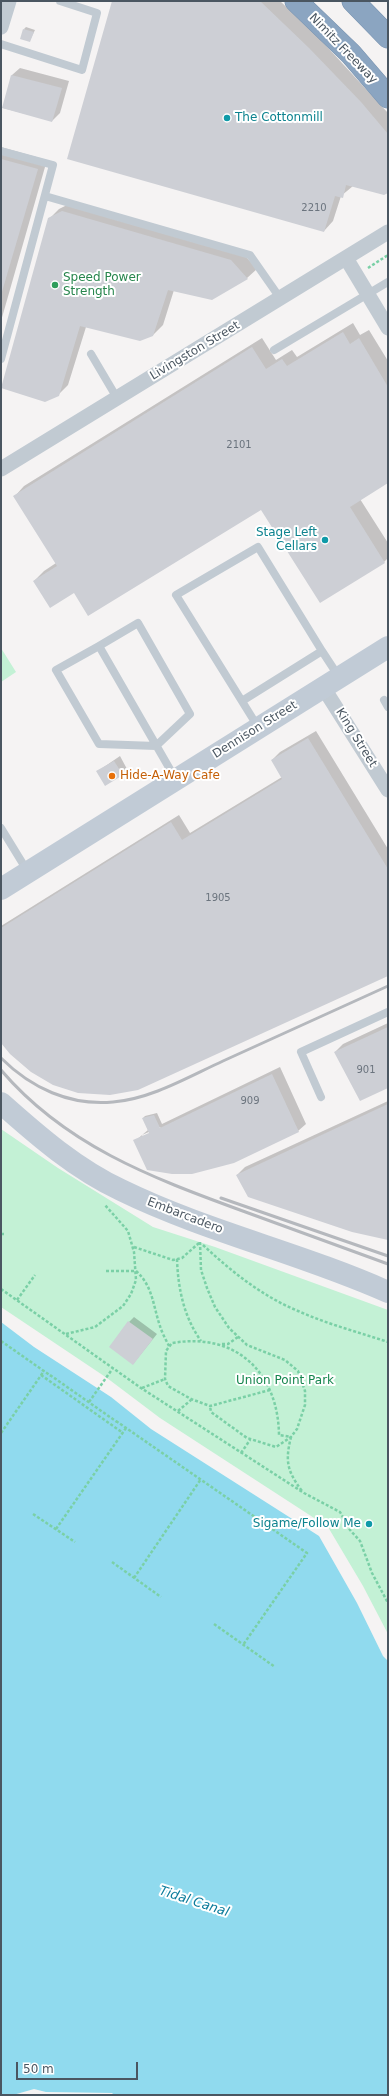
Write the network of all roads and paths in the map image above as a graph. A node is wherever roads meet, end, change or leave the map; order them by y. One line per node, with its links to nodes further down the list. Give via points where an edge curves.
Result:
1 (9, 1): 5 (street)
2 (60, 1): 8 (lane, via 97,13 82,70)
3 (296, 1): 9 (highway, Nimitz Freeway, via 351,54)
4 (354, 2): 6 (highway); 7 (highway)
5 (1, 27)
6 (388, 28)
7 (388, 37)
8 (1, 44)
9 (388, 97)
10 (1, 151): 11 (lane, via 53,165)
11 (45, 196): 18 (lane, via 250,255); 22 (lane)
12 (388, 232): 14 (street, Livingston Street)
13 (388, 255): 15 (path)
14 (346, 258): 15 (street); 18 (street, Livingston Street)
15 (356, 275): 17 (street)
16 (388, 282): 17 (lane)
17 (368, 294): 19 (street); 20 (lane)
18 (280, 298): 23 (street, Livingston Street)
19 (388, 328)
20 (274, 350)
21 (91, 354): 23 (lane)
22 (1, 359)
23 (117, 398): 24 (street, Livingston Street)
24 (1, 469)
25 (99, 646): 31 (lane); 31 (lane, via 56,670 99,744); 31 (lane, via 138,623 190,714)
26 (388, 647): 28 (main road, Dennison Street)
27 (322, 651): 28 (lane); 29 (lane); 29 (lane, via 258,547 176,595)
28 (331, 682): 30 (main road, Dennison Street); 33 (street, King Street)
29 (242, 700): 30 (lane)
30 (258, 728): 32 (main road, Dennison Street)
31 (156, 746): 32 (lane)
32 (176, 780): 35 (main road, Dennison Street)
33 (388, 790)
34 (1, 828): 35 (lane)
35 (29, 872): 36 (main road, Dennison Street)
36 (1, 889)
37 (388, 1012): 38 (lane, via 301,1052)
38 (321, 1097)
39 (1, 1103): 43 (main road, Embarcadero, via 39,1137 91,1173 120,1190 159,1207)
40 (109, 1204): 44 (path, via 102,1201 128,1231)
41 (1, 1234): 42 (path)
42 (6, 1234)
43 (198, 1235): 45 (path, via 182,1258); 50 (main road, Embarcadero); 53 (path, via 201,1270 207,1288 215,1307); 56 (path, via 243,1280 259,1291 299,1312)
44 (133, 1247): 45 (path, via 162,1258); 47 (path)
45 (176, 1259): 55 (path, via 183,1303 190,1325)
46 (106, 1271): 47 (path)
47 (136, 1271): 52 (path, via 131,1294 123,1306 95,1326); 58 (path, via 150,1288 160,1326)
48 (35, 1275): 51 (path)
49 (1, 1289): 51 (path)
50 (388, 1292)
51 (17, 1300): 52 (path)
52 (66, 1334): 59 (path)
53 (238, 1337): 57 (path, via 228,1344); 76 (path, via 247,1345 285,1360 298,1371 305,1391 305,1405 297,1429)
54 (1, 1341): 60 (path)
55 (202, 1342): 57 (path); 58 (path, via 187,1340)
56 (388, 1342)
57 (220, 1344): 66 (path, via 247,1360 261,1374)
58 (169, 1346): 64 (path, via 164,1363)
59 (113, 1368): 65 (path); 68 (path)
60 (44, 1371): 61 (path); 62 (path)
61 (41, 1375): 74 (path); 75 (path)
62 (50, 1375): 63 (path); 68 (path)
63 (55, 1378)
64 (165, 1379): 65 (path); 67 (path, via 168,1386)
65 (142, 1388): 70 (path)
66 (270, 1390): 69 (path); 76 (path, via 276,1403 279,1435)
67 (191, 1399): 69 (path); 70 (path)
68 (89, 1402): 72 (path)
69 (210, 1406): 77 (path, via 211,1412)
70 (178, 1411): 78 (path)
71 (116, 1420): 72 (path)
72 (119, 1423): 73 (path)
73 (126, 1428): 75 (path); 79 (path)
74 (1, 1433)
75 (123, 1433): 82 (path)
76 (291, 1437): 77 (path, via 276,1446); 80 (path, via 287,1456 290,1472)
77 (250, 1439): 78 (path)
78 (242, 1453): 80 (path)
79 (201, 1479): 85 (path); 89 (path, via 306,1553)
80 (304, 1493): 87 (path, via 340,1512 360,1542 372,1573)
81 (33, 1514): 82 (path)
82 (56, 1529): 83 (path)
83 (75, 1542)
84 (112, 1562): 85 (path)
85 (134, 1578): 86 (path)
86 (161, 1597)
87 (388, 1603)
88 (214, 1624): 89 (path)
89 (243, 1645): 90 (path)
90 (276, 1667)

